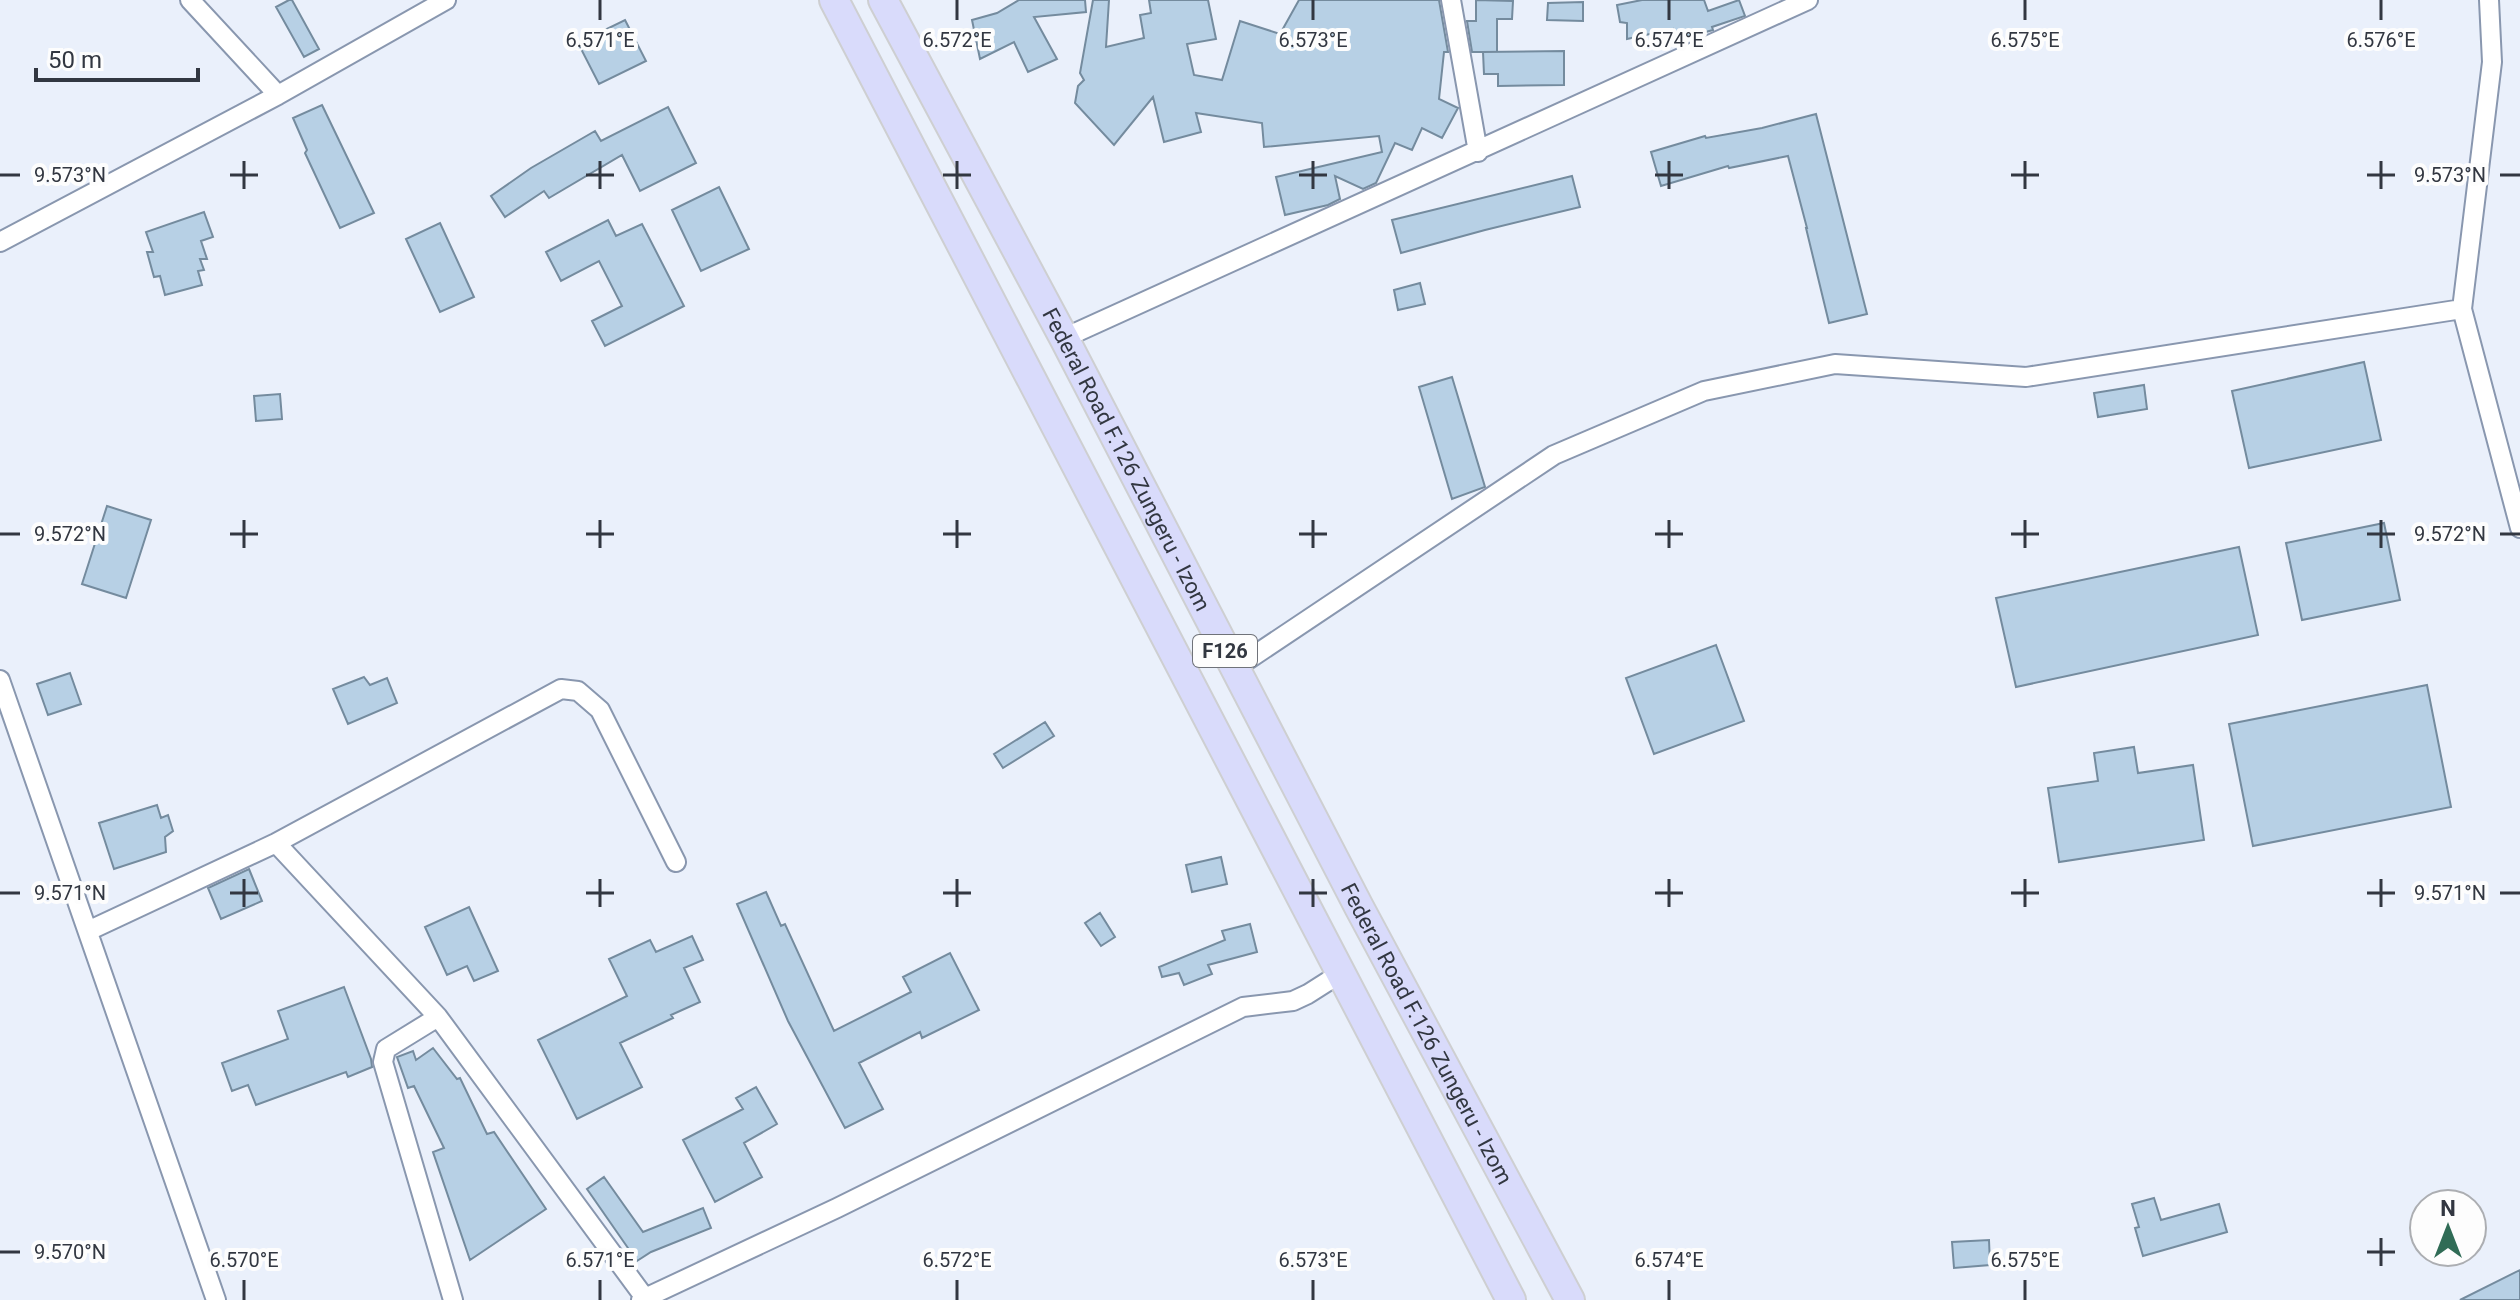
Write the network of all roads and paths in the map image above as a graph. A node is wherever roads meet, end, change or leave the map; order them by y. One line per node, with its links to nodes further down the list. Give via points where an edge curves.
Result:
1 (190, 0): 8 (street)
2 (446, 0): 8 (street)
3 (834, 0): 19 (main road, Federal Road F.126 Zungeru - Izom / F126)
4 (883, 0): 12 (main road, Federal Road F.126 Zungeru - Izom / F126)
5 (1451, 0): 9 (street)
6 (1808, 0): 9 (street)
7 (2489, 0): 11 (street, via 2492,62)
8 (278, 95): 10 (street)
9 (1478, 152): 12 (street)
10 (0, 242)
11 (2462, 309): 13 (street); 14 (street, via 2026,377 1835,364 1704,391 1554,455)
12 (1064, 338): 14 (main road, Federal Road F.126 Zungeru - Izom / F126)
13 (2520, 528)
14 (1234, 669): 25 (main road, Federal Road F.126 Zungeru - Izom / F126)
15 (0, 680): 18 (street)
16 (276, 843): 17 (street, via 561,689 578,691 600,710); 18 (street); 20 (street)
17 (676, 862)
18 (88, 931): 22 (street)
19 (1341, 973): 21 (street, via 1293,1001 1243,1007); 24 (main road, Federal Road F.126 Zungeru - Izom / F126)
20 (438, 1017): 21 (street); 23 (street, via 386,1049 383,1062)
21 (643, 1299)
22 (216, 1300)
23 (453, 1300)
24 (1511, 1300)
25 (1570, 1300)

